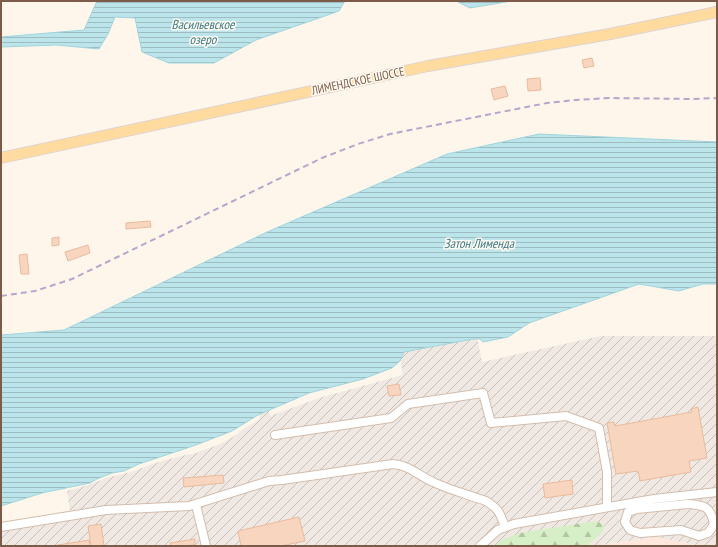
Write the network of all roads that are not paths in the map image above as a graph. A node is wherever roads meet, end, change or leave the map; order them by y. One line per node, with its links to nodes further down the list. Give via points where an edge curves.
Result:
1 (717, 12): 2 (main road, ЛИМЕНДСКОЕ ШОССЕ, via 428,66)
2 (1, 158)
3 (275, 435): 6 (lane, via 391,418 408,404 483,393 491,423 566,416 599,428 607,472)
4 (717, 492): 6 (lane)
5 (196, 505): 7 (lane, via 269,481 400,464 433,483 486,501 500,513); 8 (lane, via 106,510); 10 (lane)
6 (607, 507): 7 (lane)
7 (505, 526): 11 (lane)
8 (1, 527)
9 (699, 536): 9 (lane, via 708,533 714,525 713,515 707,508 697,505 637,509 628,512 625,522 630,530 640,533 681,530)
10 (206, 546)
11 (480, 546)

